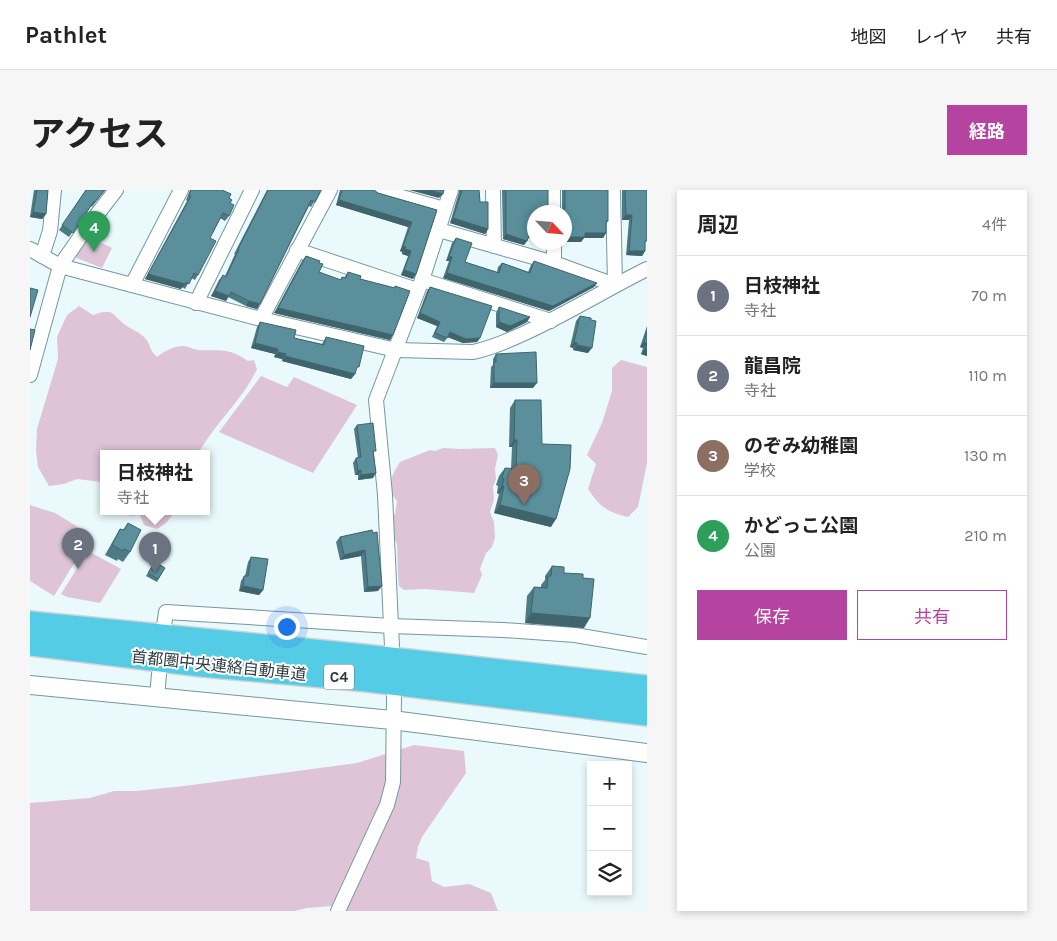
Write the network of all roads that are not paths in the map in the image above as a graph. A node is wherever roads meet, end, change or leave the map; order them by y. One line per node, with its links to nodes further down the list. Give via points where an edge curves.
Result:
1 (54, 190): 18 (street, via 50,231)
2 (116, 190): 20 (street)
3 (181, 190): 22 (street)
4 (252, 190): 25 (street)
5 (330, 190): 16 (street)
6 (377, 190): 12 (street)
7 (450, 190): 12 (street)
8 (493, 190): 14 (street)
9 (553, 190): 11 (street)
10 (613, 190): 24 (street)
11 (553, 205)
12 (444, 210): 13 (street)
13 (439, 230): 14 (street); 23 (street)
14 (494, 246): 19 (street)
15 (30, 248): 18 (street)
16 (297, 250): 23 (street); 26 (street)
17 (554, 250): 19 (street)
18 (42, 256): 20 (street)
19 (554, 263): 24 (street)
20 (60, 266): 22 (street); 29 (street)
21 (647, 269): 24 (street)
22 (132, 285): 25 (street)
23 (420, 285): 27 (street); 28 (street)
24 (615, 285): 27 (street)
25 (196, 303): 26 (street)
26 (260, 319): 28 (street)
27 (551, 321): 28 (street, via 473,352)
28 (396, 350): 32 (street, via 376,400 385,495)
29 (30, 375)
30 (30, 624): 38 (highway, 首都圏中央連絡自動車道 / C4)
31 (164, 626): 32 (street, via 166,612)
32 (391, 626): 34 (street); 35 (street, via 575,635)
33 (30, 643): 41 (highway, 首都圏中央連絡自動車道 / C4)
34 (392, 647)
35 (647, 647)
36 (159, 674): 40 (street)
37 (30, 685): 40 (street)
38 (647, 688)
39 (394, 696): 42 (street)
40 (157, 697): 42 (street)
41 (647, 713)
42 (392, 720): 43 (street); 44 (street, via 392,782 388,805)
43 (647, 753)
44 (338, 911)

